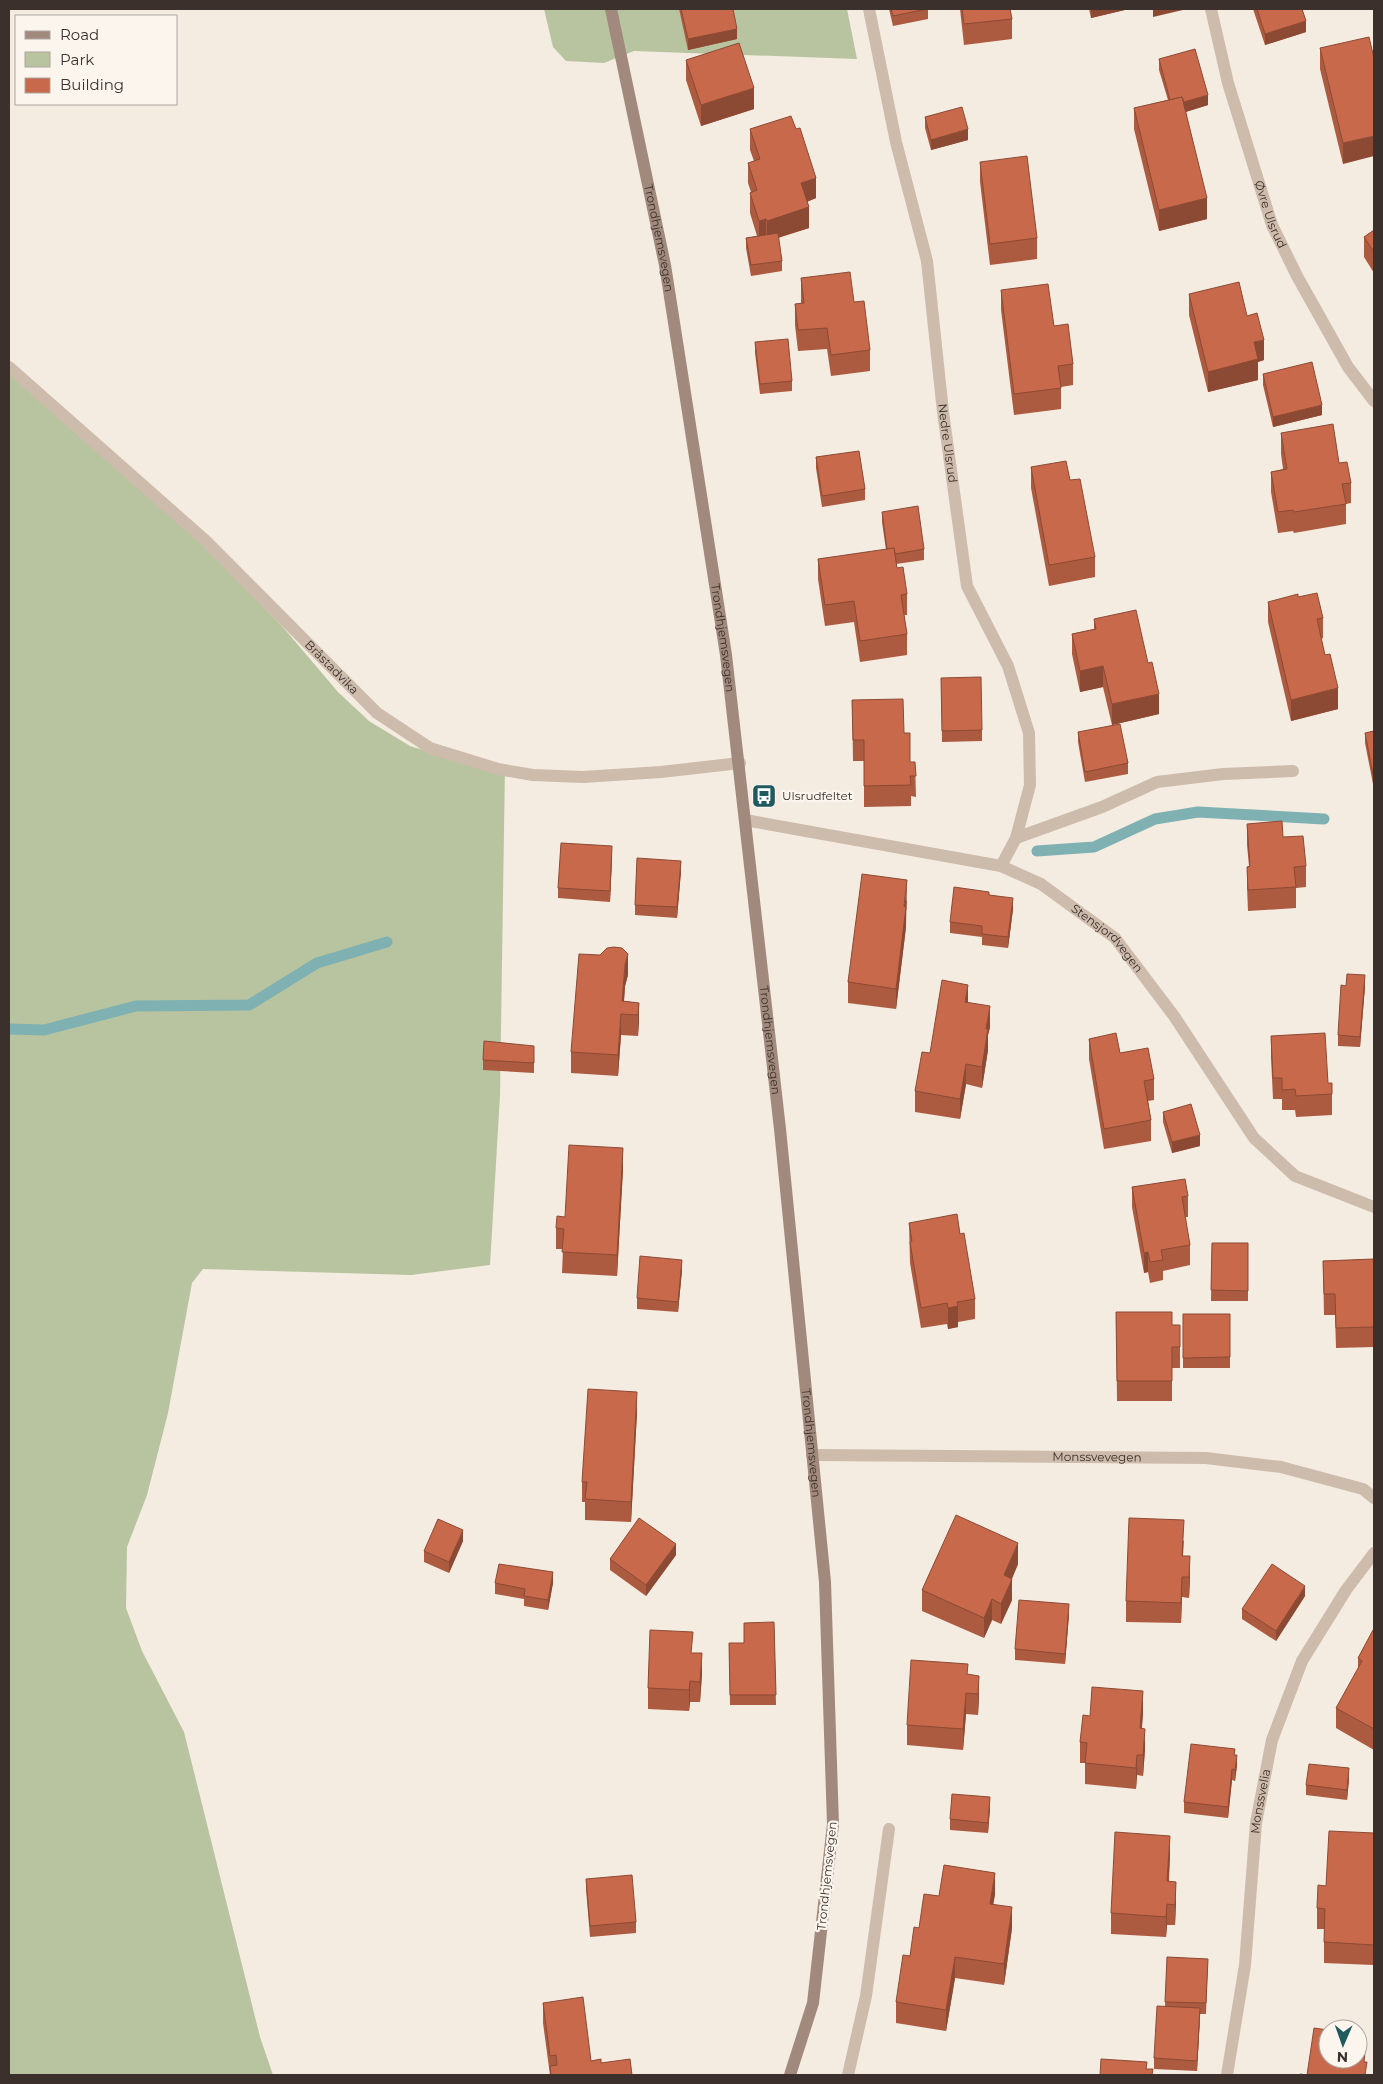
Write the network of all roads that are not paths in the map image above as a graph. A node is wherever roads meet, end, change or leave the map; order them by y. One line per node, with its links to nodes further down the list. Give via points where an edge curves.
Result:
1 (611, 9): 6 (main road, Trondhjemsvegen, via 665,265)
2 (869, 9): 9 (street, Nedre Ulsrud, via 896,142 926,261 967,586 1008,666 1029,733 1030,785)
3 (1211, 9): 5 (street, Øvre Ulsrud, via 1228,82 1272,225 1348,367)
4 (9, 367): 6 (street, Bråstadvika, via 206,541 377,713 430,748 498,769 533,775 583,777)
5 (1374, 401)
6 (740, 763): 8 (main road, Trondhjemsvegen)
7 (1293, 772): 9 (street, via 1223,774 1157,782 1102,807)
8 (745, 820): 10 (street, Stensjordvegen); 12 (main road, Trondhjemsvegen)
9 (1016, 838): 10 (street, Nedre Ulsrud)
10 (1001, 866): 11 (street, Stensjordvegen, via 1041,884 1115,938 1174,1016 1254,1138 1295,1176)
11 (1374, 1207)
12 (812, 1455): 13 (street, Monssvevegen, via 1206,1458 1281,1467 1363,1489); 16 (main road, Trondhjemsvegen, via 826,1582 833,1824 813,2003)
13 (1374, 1498)
14 (1374, 1553): 18 (street, Monssvelia, via 1346,1590 1302,1661 1272,1740 1256,1823 1245,1966)
15 (889, 1829): 17 (street, via 866,1996)
16 (790, 2075)
17 (848, 2075)
18 (1227, 2075)

